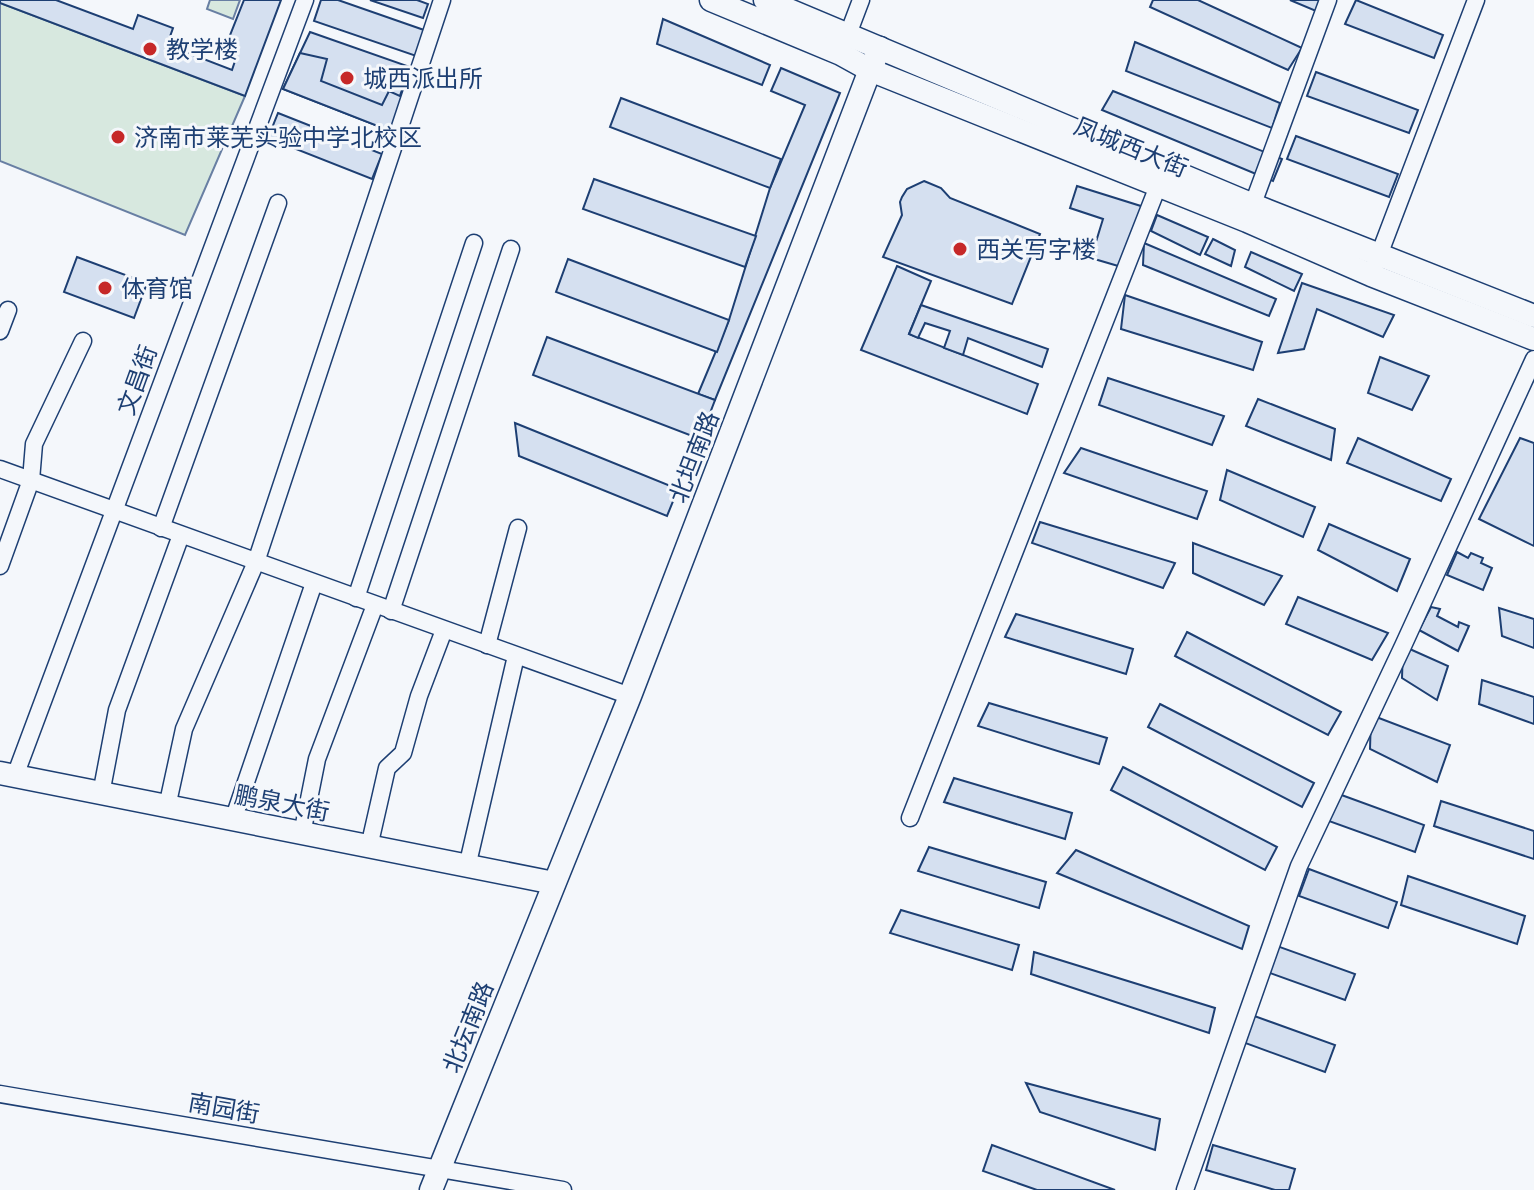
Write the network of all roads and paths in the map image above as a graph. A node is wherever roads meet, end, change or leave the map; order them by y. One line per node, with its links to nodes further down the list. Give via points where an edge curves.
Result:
1 (305, 0): 39 (street, 文昌街)
2 (442, 0): 30 (street)
3 (711, 0): 8 (main road, 凤城西大街)
4 (765, 0): 8 (main road, 凤城西大街)
5 (861, 0): 8 (street)
6 (1328, 0): 13 (street)
7 (1476, 0): 16 (street)
8 (844, 44): 9 (main road, 凤城西大街); 10 (main road, 凤城西大街)
9 (880, 48): 10 (main road, 北坦南路); 13 (main road, 凤城西大街)
10 (870, 70): 11 (main road, 凤城西大街); 38 (main road, 北坦南路)
11 (1158, 186): 13 (main road, 凤城西大街); 42 (street)
12 (278, 203): 27 (street)
13 (1250, 213): 16 (main road, 凤城西大街)
14 (474, 243): 33 (street)
15 (511, 249): 34 (street)
16 (1375, 266): 17 (main road, 凤城西大街); 19 (main road, 凤城西大街)
17 (1523, 303): 19 (main road); 20 (main road, 凤城西大街)
18 (8, 310): 21 (street)
19 (1478, 316): 22 (main road, 凤城西大街)
20 (1534, 316)
21 (0, 331)
22 (1534, 339)
23 (83, 341): 26 (street, via 34,444)
24 (1534, 359): 52 (street, via 1299,866)
25 (0, 469): 26 (street)
26 (31, 480): 27 (street); 31 (street)
27 (161, 528): 29 (street)
28 (518, 528): 36 (street)
29 (181, 535): 30 (street); 40 (street, via 117,710)
30 (256, 562): 32 (street); 41 (street, via 184,729)
31 (0, 566)
32 (314, 583): 33 (street); 43 (street)
33 (356, 598): 34 (street)
34 (383, 608): 35 (street); 44 (street, via 317,759)
35 (444, 630): 36 (street); 45 (street, via 403,753 387,768)
36 (487, 645): 37 (street)
37 (516, 656): 38 (street); 46 (street)
38 (630, 696): 47 (main road, 北坦南路)
39 (7, 775): 40 (main road, 鹏泉大街)
40 (101, 794): 41 (main road, 鹏泉大街)
41 (167, 807): 43 (main road, 鹏泉大街)
42 (910, 818)
43 (233, 820): 44 (main road, 鹏泉大街)
44 (302, 834): 45 (main road, 鹏泉大街)
45 (369, 847): 46 (main road, 鹏泉大街)
46 (467, 867): 47 (main road, 鹏泉大街)
47 (554, 883): 49 (main road, 北坛南路)
48 (0, 1094): 49 (street, 南园街)
49 (439, 1168): 50 (main road, 北坛南路); 51 (street, 南园街)
50 (431, 1190)
51 (563, 1190)
52 (1185, 1190)

